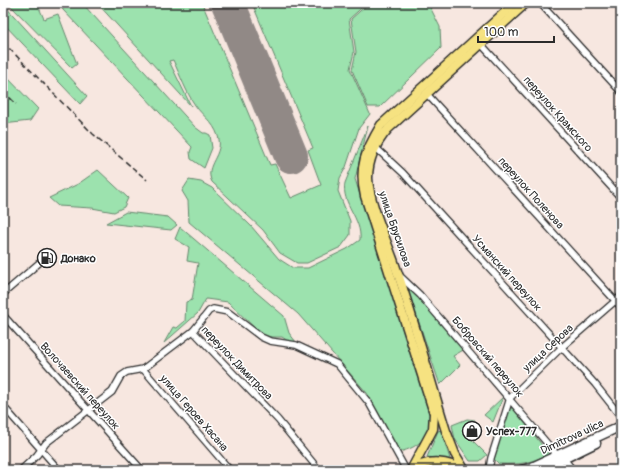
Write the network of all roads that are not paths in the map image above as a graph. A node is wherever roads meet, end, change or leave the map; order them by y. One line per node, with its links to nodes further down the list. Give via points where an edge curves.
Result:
1 (515, 3): 33 (main road, улица Брусилова, via 381,125 365,158 362,183 365,196 434,414 433,429)
2 (526, 3): 4 (main road, улица Брусилова)
3 (540, 3): 5 (street)
4 (481, 44): 6 (main road, улица Брусилова); 8 (street, переулок Крамского)
5 (621, 92)
6 (426, 93): 7 (main road, улица Брусилова, via 388,129); 13 (street, переулок Поленова)
7 (375, 147): 10 (main road, улица Брусилова, via 368,174 370,192); 17 (street, Усманский переулок, via 403,173)
8 (621, 198)
9 (39, 263): 11 (street)
10 (399, 275): 19 (street, Бобровский переулок, via 420,295); 34 (main road, улица Брусилова, via 446,431 455,454)
11 (3, 294)
12 (621, 296): 13 (street, улица Серова)
13 (615, 301): 14 (street, переулок Поленова); 17 (street, улица Серова)
14 (621, 307)
15 (3, 316): 21 (street, Волочаевский переулок)
16 (193, 331): 18 (street, переулок Димитрова); 31 (street, переулок Димитрова, via 278,420); 32 (street, via 209,311 220,309 228,312 261,337 296,345 337,364 369,402)
17 (561, 348): 19 (street, улица Серова); 22 (street, Усманский переулок, via 595,384)
18 (144, 369): 21 (street, переулок Димитрова, via 126,372 112,392); 30 (street, улица Героев Хасана)
19 (510, 398): 26 (street, Бобровский переулок); 35 (street, улица Серова)
20 (3, 406): 25 (street)
21 (88, 411): 25 (street, переулок Димитрова, via 46,443); 29 (street, Волочаевский переулок)
22 (621, 417)
23 (621, 426): 26 (main road, Dimitrova ulica)
24 (621, 432): 26 (main road)
25 (41, 450): 27 (street, переулок Димитрова); 28 (street)
26 (561, 457): 36 (main road); 37 (main road); 38 (street, Бобровский переулок)
27 (21, 470)
28 (59, 470)
29 (142, 470)
30 (230, 470)
31 (319, 470)
32 (406, 470)
33 (412, 470): 34 (main road, via 431,462)
34 (466, 470)
35 (489, 470)
36 (521, 470)
37 (541, 470)
38 (573, 470)

